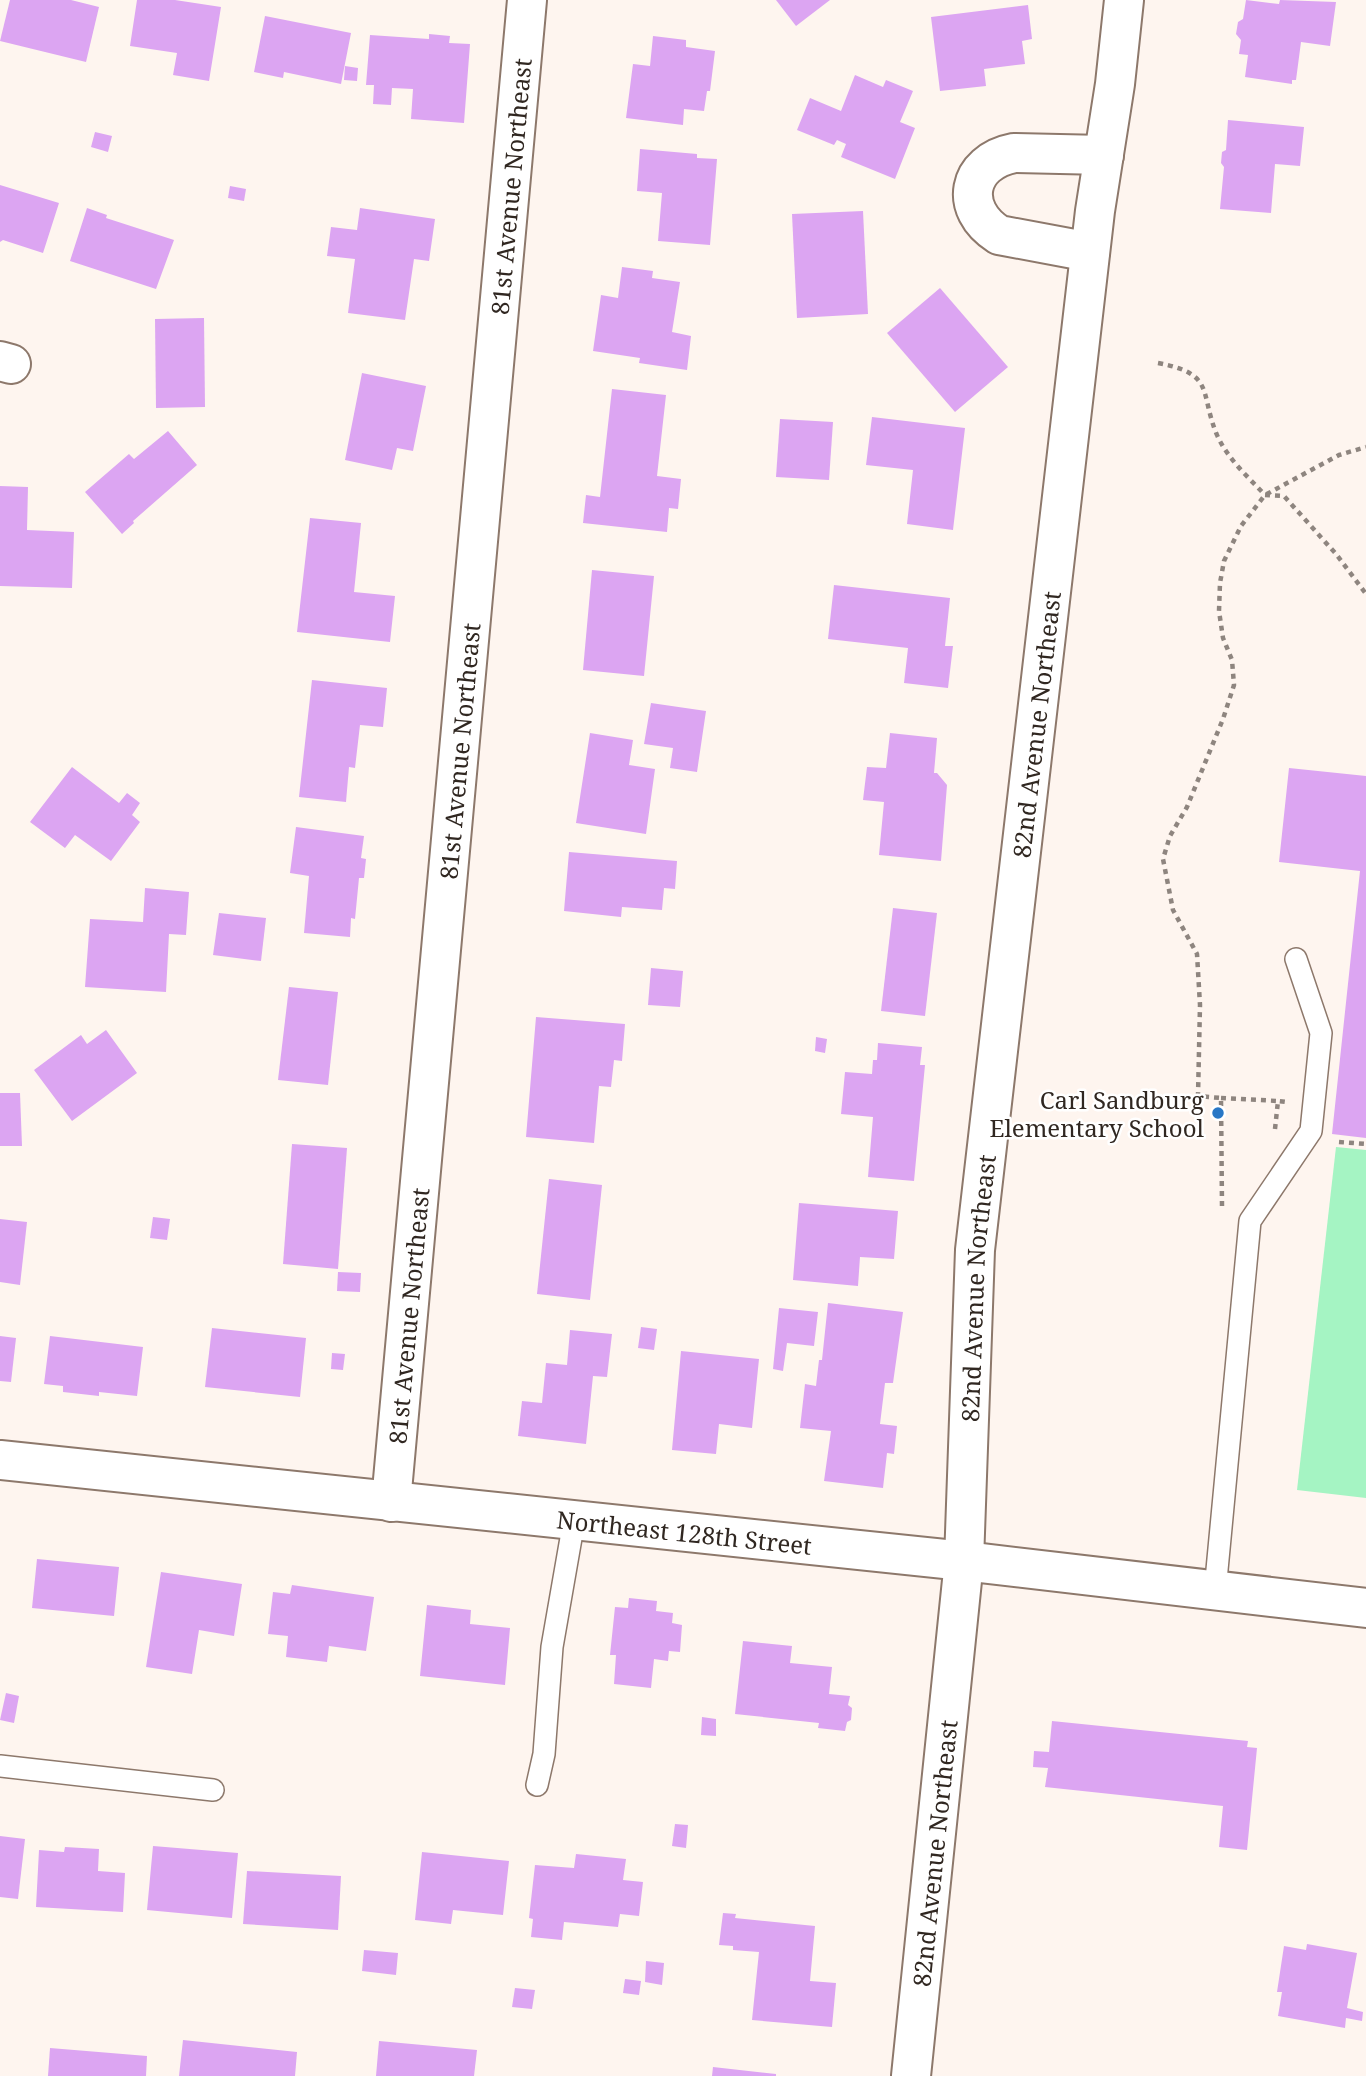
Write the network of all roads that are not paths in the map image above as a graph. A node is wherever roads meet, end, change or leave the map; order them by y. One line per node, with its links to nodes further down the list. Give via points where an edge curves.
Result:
1 (527, 0): 7 (street, 81st Avenue Northeast)
2 (1124, 0): 3 (street, 82nd Avenue Northeast)
3 (1104, 155): 4 (street, 82nd Avenue Northeast); 4 (street, via 1003,155 983,167 972,189 978,216 999,235)
4 (1090, 252): 9 (street, 82nd Avenue Northeast, via 975,1250)
5 (1296, 959): 10 (lane, via 1321,1033 1311,1131 1250,1221)
6 (0, 1460): 7 (street, Northeast 128th Street)
7 (391, 1502): 8 (street, Northeast 128th Street)
8 (574, 1521): 9 (street, Northeast 128th Street); 13 (lane, via 552,1647 544,1754)
9 (964, 1561): 10 (street, Northeast 128th Street); 15 (street, 82nd Avenue Northeast)
10 (1215, 1591): 11 (street, Northeast 128th Street)
11 (1366, 1608)
12 (0, 1766): 14 (lane)
13 (537, 1785)
14 (213, 1790)
15 (912, 2076)

